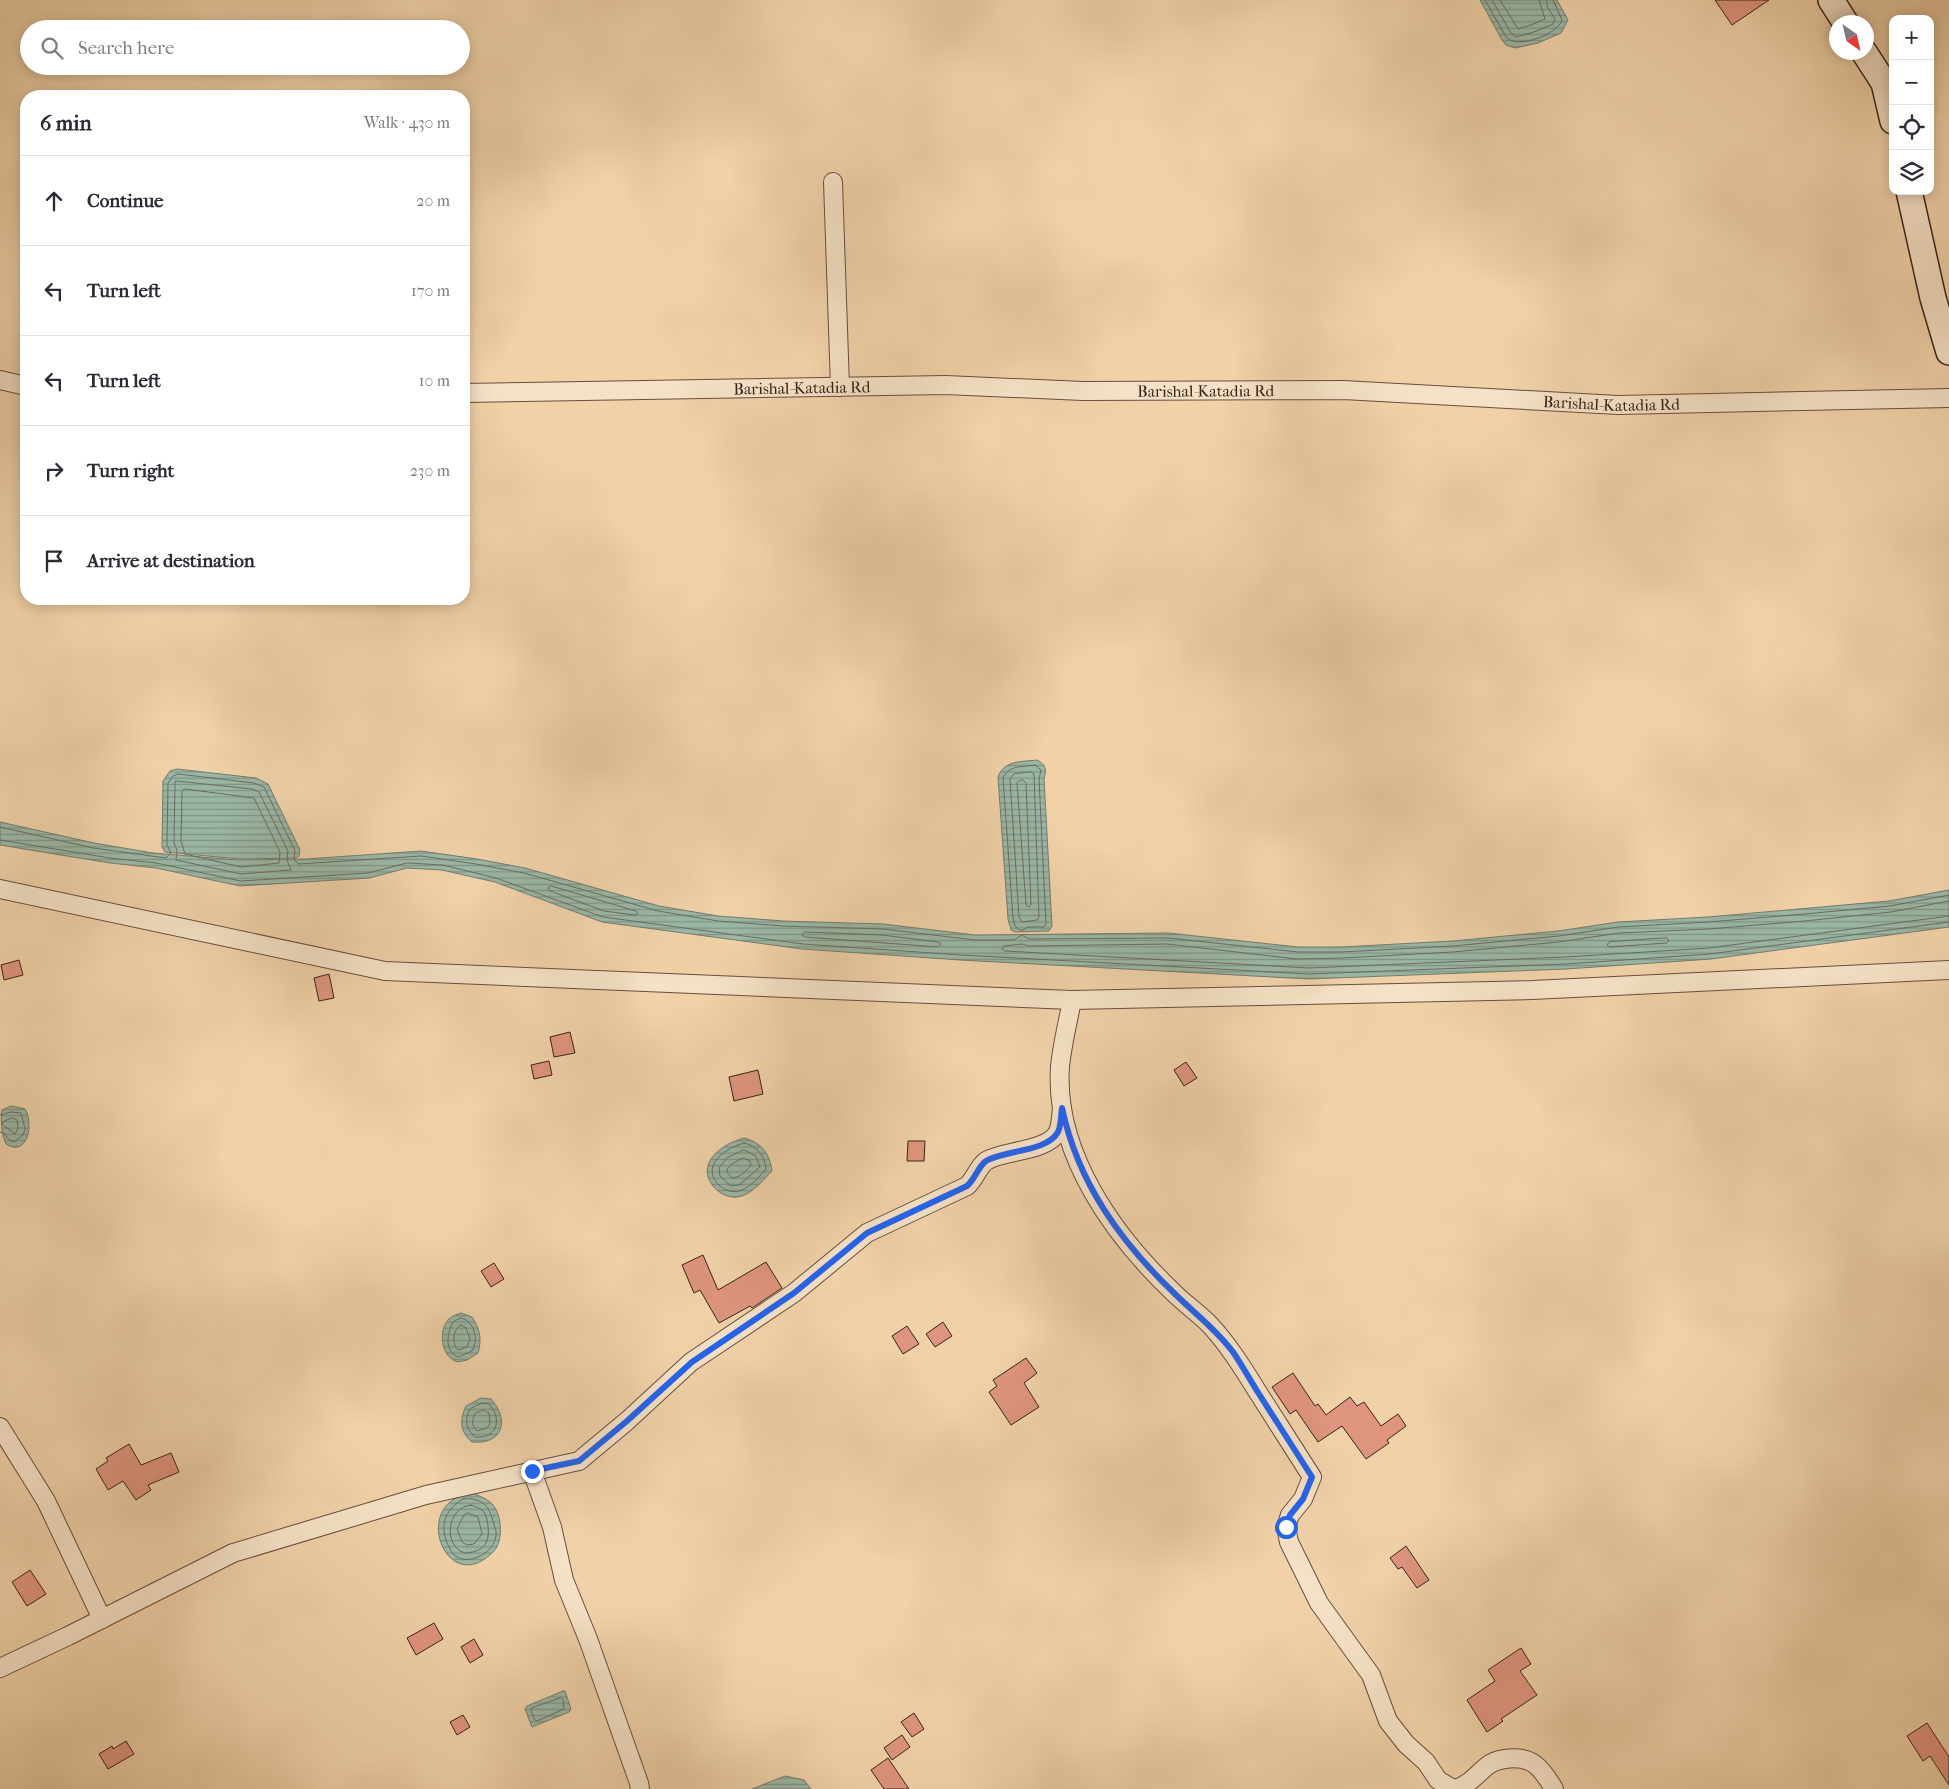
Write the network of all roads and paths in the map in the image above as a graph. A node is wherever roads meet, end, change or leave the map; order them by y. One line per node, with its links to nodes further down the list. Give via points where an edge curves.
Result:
1 (1831, 0): 2 (main road)
2 (1841, 15)
3 (1869, 60): 4 (main road, via 1884,83)
4 (1889, 105)
5 (833, 182): 10 (street)
6 (1910, 195): 7 (main road)
7 (1949, 352)
8 (0, 380): 9 (street)
9 (20, 385)
10 (840, 387): 11 (street, Barishal-Katadia Rd); 12 (street, Barishal-Katadia Rd, via 946,385 1083,391 1343,390 1618,404)
11 (470, 393)
12 (1949, 398)
13 (0, 889): 15 (street, via 385,971)
14 (1949, 970): 15 (street, via 1532,990)
15 (1072, 1000): 16 (street, via 1060,1067)
16 (1062, 1108): 18 (street, via 1058,1131 1053,1138 984,1162 967,1186 867,1233 794,1293 692,1362 579,1461); 22 (street, via 1068,1136 1091,1190 1113,1224 1139,1256 1233,1352 1312,1477 1303,1499 1290,1515 1286,1527 1289,1542 1319,1603 1371,1675 1388,1721 1438,1780)
17 (0, 1427): 19 (street, via 46,1501)
18 (532, 1471): 19 (street, via 426,1495 233,1553); 21 (street, via 552,1527 564,1580)
19 (102, 1619): 20 (street)
20 (0, 1668)
21 (640, 1789)
22 (1454, 1789): 23 (street, via 1463,1787 1488,1765 1516,1757 1534,1762)
23 (1554, 1789)

